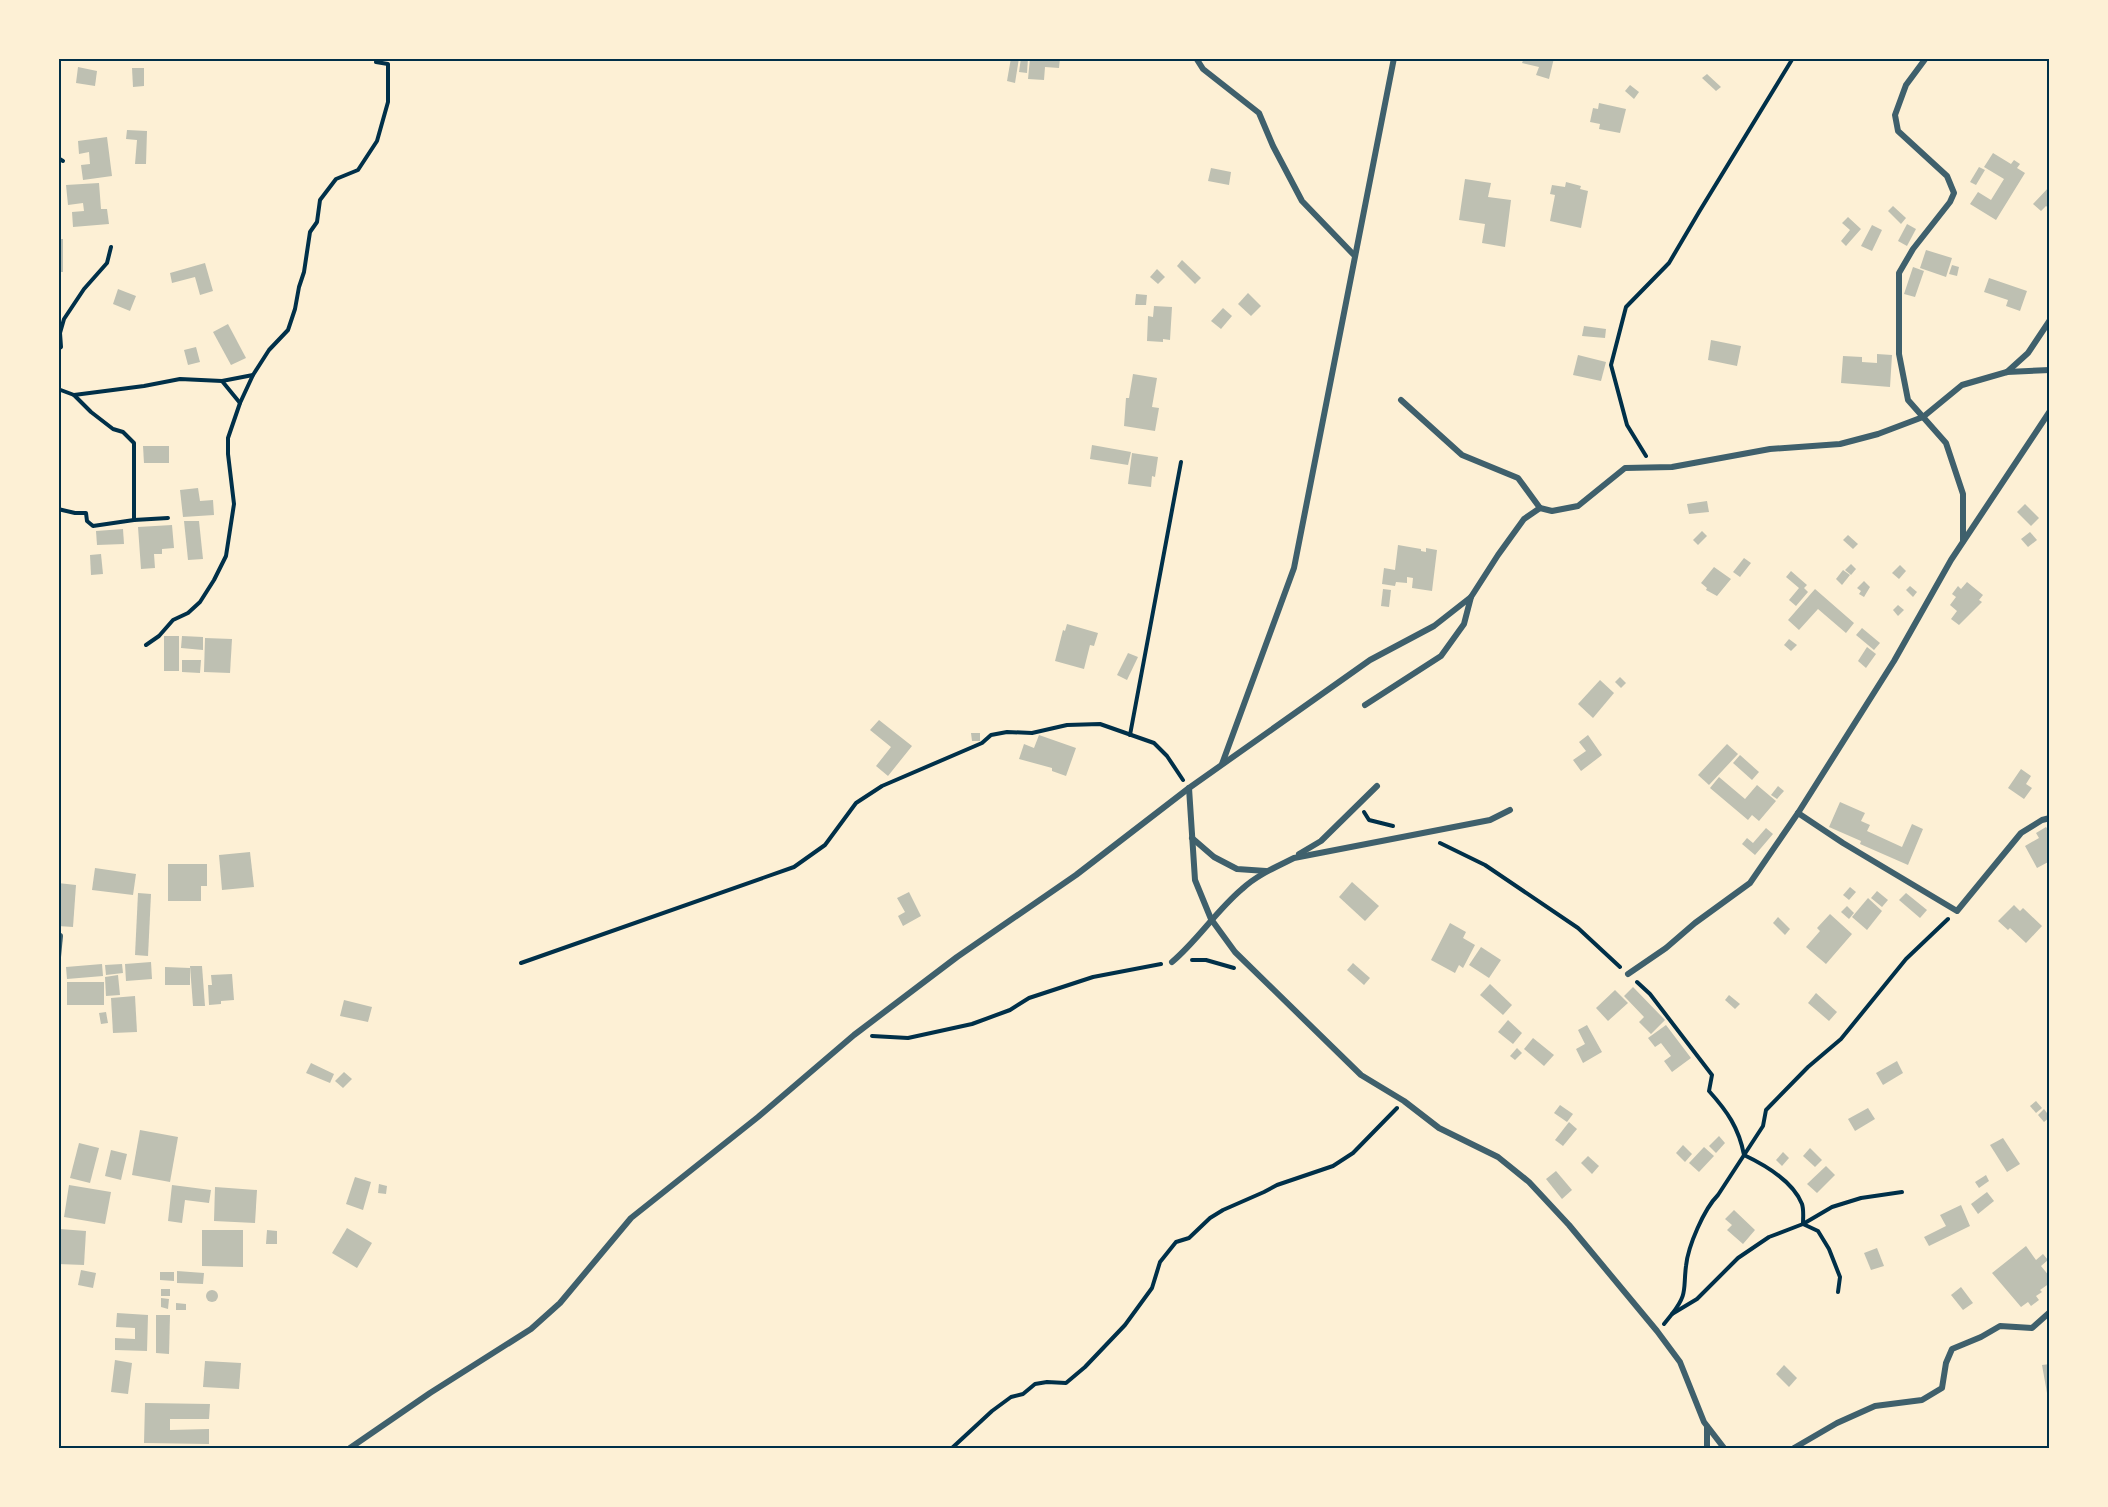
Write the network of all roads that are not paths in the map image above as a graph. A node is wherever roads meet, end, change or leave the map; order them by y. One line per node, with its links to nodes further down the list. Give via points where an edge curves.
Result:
1 (1196, 58): 4 (street, via 1203,69 1259,113 1302,201)
2 (1394, 58): 4 (street)
3 (1926, 58): 10 (street, via 1906,85 1895,115 1898,132 1947,176 1954,193 1899,273 1900,364 1908,400)
4 (1354, 255): 15 (street, via 1294,568)
5 (2049, 320): 7 (street, via 2028,353)
6 (2049, 370): 7 (street)
7 (2007, 372): 10 (street, via 1962,385)
8 (1401, 400): 11 (street, via 1462,455 1518,478)
9 (2049, 411): 12 (street)
10 (1923, 417): 11 (street, via 1840,444 1770,449 1690,464 1625,468 1578,506 1552,511); 12 (street, via 1946,443 1963,494)
11 (1540, 508): 13 (street, via 1524,519)
12 (1963, 542): 19 (street)
13 (1471, 597): 14 (street, via 1464,624 1441,656); 15 (street, via 1434,626 1370,660)
14 (1365, 705)
15 (1221, 766): 17 (street)
16 (1377, 786): 22 (street, via 1321,841)
17 (1189, 788): 21 (street); 33 (street, via 854,1035 631,1218 560,1303 531,1329)
18 (1510, 810): 22 (street, via 1490,820)
19 (1798, 813): 20 (street, via 1957,911 2021,833); 28 (street, via 1750,883)
20 (2049, 818)
21 (1192, 838): 23 (street, via 1214,857 1237,869); 24 (street, via 1195,880)
22 (1294, 858): 23 (street)
23 (1267, 871): 24 (street)
24 (1211, 919): 27 (street); 32 (street, via 1235,952 1361,1075 1439,1128 1498,1157 1529,1182 1569,1225 1680,1362)
25 (60, 936): 26 (street)
26 (58, 957)
27 (1172, 962)
28 (1628, 974)
29 (58, 1057): 30 (street)
30 (58, 1073)
31 (2049, 1312): 36 (street, via 2032,1328 2000,1326 1952,1348 1942,1388 1922,1400 1875,1406 1836,1423)
32 (1707, 1427): 34 (street); 35 (street)
33 (350, 1449)
34 (1707, 1449)
35 (1724, 1449)
36 (1794, 1449)

